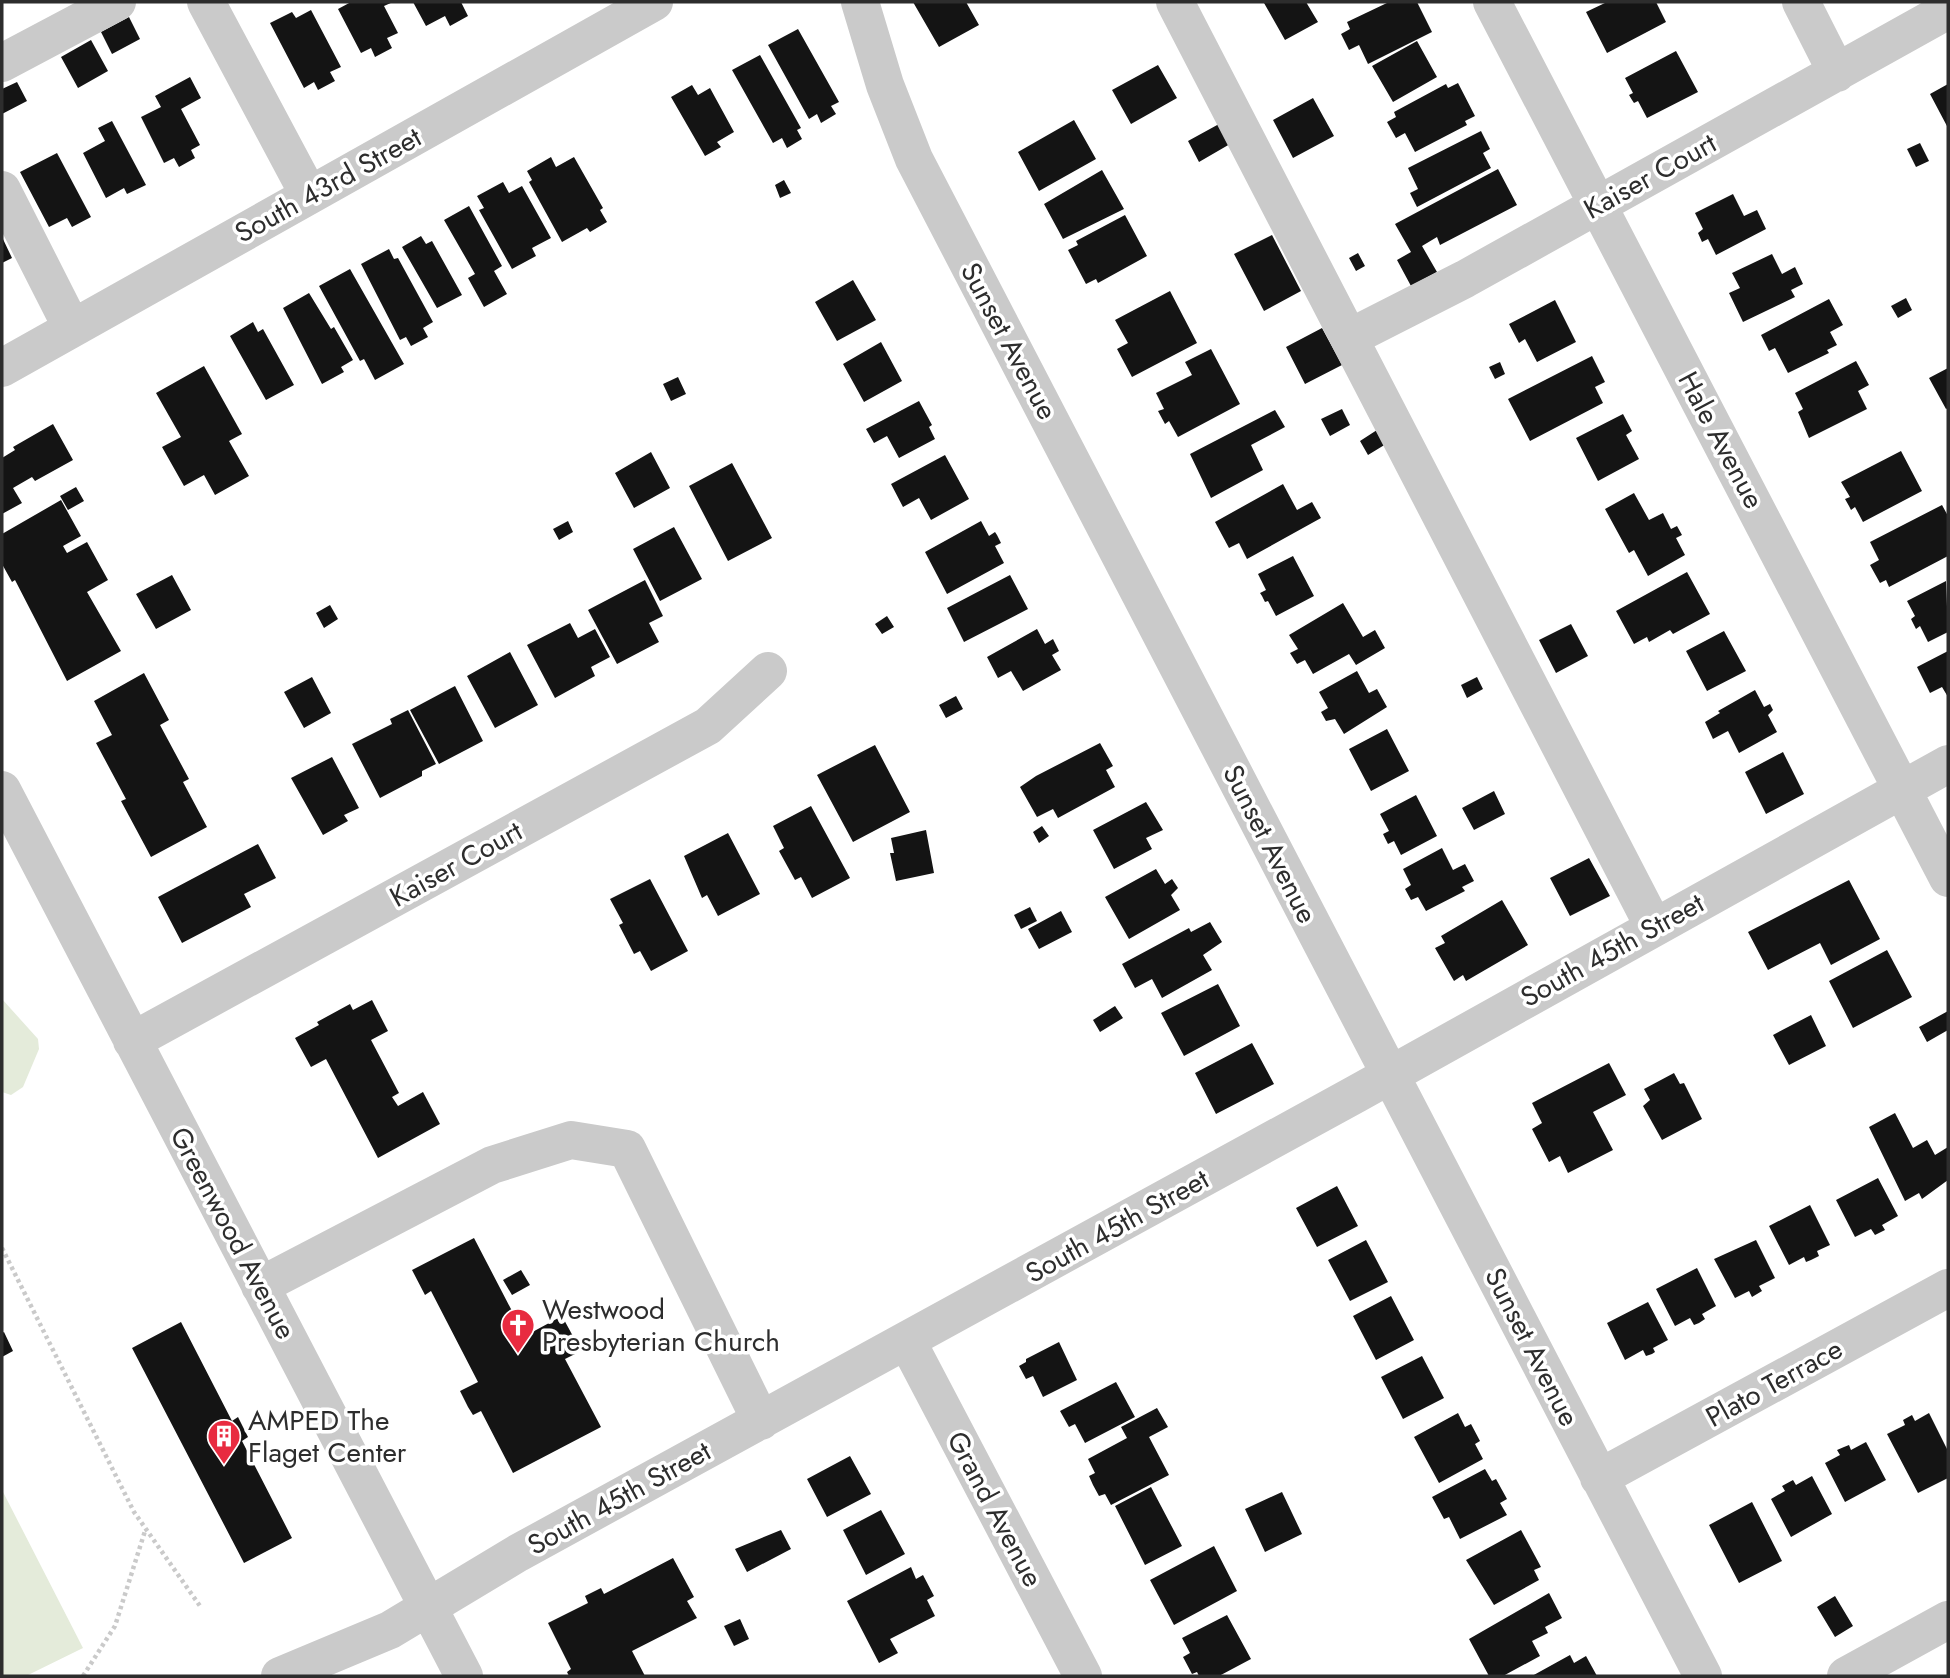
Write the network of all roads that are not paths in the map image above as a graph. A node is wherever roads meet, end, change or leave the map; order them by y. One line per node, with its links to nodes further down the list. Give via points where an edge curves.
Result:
1 (117, 2): 9 (street)
2 (206, 2): 12 (street)
3 (654, 2): 12 (street, South 43rd Street)
4 (860, 2): 24 (street, Sunset Avenue, via 914,159)
5 (1175, 2): 15 (street)
6 (1492, 2): 13 (street, Hale Avenue)
7 (1801, 2): 10 (street)
8 (1948, 10): 10 (street, Kaiser Court)
9 (2, 63)
10 (1837, 73): 13 (street, Kaiser Court)
11 (2, 190): 14 (street)
12 (309, 195): 14 (street, South 43rd Street)
13 (1599, 205): 15 (street, Kaiser Court); 20 (street, Hale Avenue)
14 (72, 328): 16 (street, South 43rd Street)
15 (1349, 338): 22 (street)
16 (2, 368)
17 (768, 671): 23 (street, Kaiser Court, via 708,726)
18 (1948, 764): 20 (street, South 45th Street)
19 (2, 790): 23 (street, Greenwood Avenue)
20 (1903, 791): 21 (street, Hale Avenue); 22 (street, South 45th Street)
21 (1948, 877)
22 (1654, 927): 24 (street, South 45th Street)
23 (132, 1041): 25 (street, Greenwood Avenue)
24 (1390, 1073): 27 (street, South 45th Street); 29 (street, Sunset Avenue)
25 (260, 1286): 28 (street, via 492,1165 570,1140 627,1149); 30 (street, Greenwood Avenue)
26 (1948, 1288): 29 (street, Plato Terrace)
27 (907, 1341): 28 (street, South 45th Street); 34 (street, Grand Avenue)
28 (761, 1421): 30 (street, South 45th Street)
29 (1599, 1478): 35 (street, Sunset Avenue)
30 (428, 1607): 32 (street, South 45th Street, via 390,1630); 33 (street, Greenwood Avenue)
31 (1948, 1620): 36 (street)
32 (280, 1676)
33 (464, 1676)
34 (1083, 1676)
35 (1703, 1676)
36 (1846, 1676)

